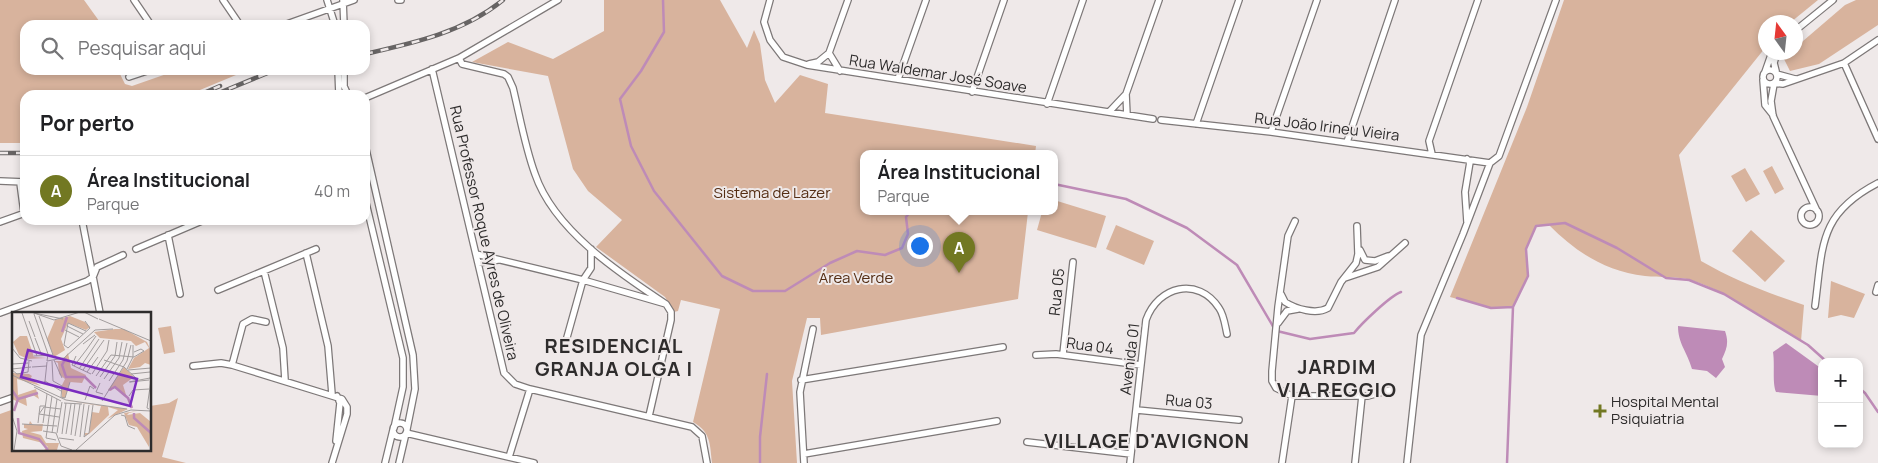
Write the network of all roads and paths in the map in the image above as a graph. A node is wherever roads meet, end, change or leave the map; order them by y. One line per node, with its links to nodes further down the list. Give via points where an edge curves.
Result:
1 (134, 0): 22 (street)
2 (223, 0): 23 (street)
3 (327, 0): 20 (street)
4 (354, 0): 19 (street)
5 (558, 0): 30 (street)
6 (770, 0): 34 (street, Rua Waldemar José Soave, via 764,22 770,40 783,57)
7 (848, 0): 29 (street)
8 (926, 0): 44 (street)
9 (1004, 0): 49 (street)
10 (1083, 0): 52 (street)
11 (1159, 0): 50 (street)
12 (1239, 0): 58 (street)
13 (1317, 0): 60 (street)
14 (1395, 0): 62 (street)
15 (1478, 0): 63 (street, via 1429,141)
16 (1556, 0): 65 (street, via 1499,156)
17 (1825, 0): 21 (street)
18 (1833, 0): 21 (street)
19 (344, 1): 20 (street); 26 (street)
20 (329, 7): 24 (street); 25 (street)
21 (1822, 8): 27 (street)
22 (148, 20)
23 (237, 20)
24 (296, 20)
25 (333, 20)
26 (344, 20)
27 (1803, 24)
28 (1878, 40): 33 (street)
29 (829, 53): 34 (street, via 818,62); 36 (street)
30 (460, 58): 35 (street); 87 (street, via 462,64 508,76 535,175 562,220)
31 (1769, 60): 37 (street)
32 (1775, 60): 38 (street)
33 (1844, 63): 43 (street); 59 (street)
34 (807, 65): 36 (street, Rua Waldemar José Soave)
35 (432, 69): 51 (street); 90 (street, Rua Professor Roque Ayres de Oliveira)
36 (840, 71): 44 (street, Rua Waldemar José Soave)
37 (1765, 72): 38 (street, via 1770,69); 45 (street)
38 (1776, 73): 43 (street); 46 (street, via 1778,80)
39 (135, 75): 42 (street)
40 (338, 75): 47 (street)
41 (344, 75): 48 (street)
42 (129, 77)
43 (1802, 78): 46 (street, via 1783,84)
44 (898, 80): 49 (street, Rua Waldemar José Soave)
45 (1763, 80): 46 (street, via 1768,84); 55 (street, via 1766,105)
46 (1774, 83): 55 (street)
47 (340, 90)
48 (346, 90)
49 (972, 92): 52 (street, Rua Waldemar José Soave)
50 (1126, 94): 53 (street); 54 (street)
51 (370, 96)
52 (1046, 104): 53 (street, Rua Waldemar José Soave)
53 (1109, 112): 54 (street, Rua Waldemar José Soave)
54 (1127, 115): 56 (street, Rua Waldemar José Soave)
55 (1773, 116): 71 (street)
56 (1153, 119)
57 (1162, 120): 58 (street, Rua João Irineu Vieira)
58 (1196, 124): 60 (street, Rua João Irineu Vieira)
59 (1875, 125): 61 (street)
60 (1271, 132): 62 (street, Rua João Irineu Vieira)
61 (1878, 139)
62 (1346, 142): 63 (street, Rua João Irineu Vieira)
63 (1432, 154): 64 (street, Rua João Irineu Vieira)
64 (1467, 159): 65 (street, Rua João Irineu Vieira); 80 (street, via 1471,168 1465,192)
65 (1490, 163): 80 (street)
66 (370, 166): 67 (street)
67 (372, 175): 140 (street, via 413,356 414,389)
68 (0, 181): 69 (street)
69 (20, 183)
70 (1878, 184): 110 (street, via 1859,193 1832,220 1824,240)
71 (1811, 199): 72 (street); 73 (street)
72 (1809, 208): 73 (street); 73 (street, via 1803,210 1801,216 1808,225 1817,222)
73 (1817, 211)
74 (20, 214): 77 (street)
75 (370, 220): 139 (street, via 403,358 403,387)
76 (1295, 221): 104 (street, via 1288,236)
77 (0, 222)
78 (83, 225): 99 (street)
79 (193, 225): 82 (street)
80 (1467, 225): 154 (street, via 1421,335)
81 (1357, 226): 83 (street)
82 (168, 236): 85 (street); 106 (street)
83 (1358, 243): 93 (street); 96 (street)
84 (1404, 243): 88 (street)
85 (136, 249)
86 (316, 249): 89 (street)
87 (591, 249): 101 (street, via 591,268); 108 (street, via 629,280)
88 (1395, 252): 93 (street, via 1379,260); 98 (street, via 1383,264)
89 (306, 253): 97 (street); 130 (street, via 328,346)
90 (476, 254): 92 (street); 95 (street, Rua Professor Roque Ayres de Oliveira)
91 (123, 255): 99 (street, via 97,267)
92 (500, 260): 95 (street); 101 (street)
93 (1365, 260): 96 (street); 98 (street, via 1370,266)
94 (1073, 262): 121 (street, Rua 05)
95 (478, 263): 128 (street, Rua Professor Roque Ayres de Oliveira, via 504,373 515,384)
96 (1356, 264): 98 (street, via 1356,270); 100 (street)
97 (264, 271): 103 (street); 126 (street, via 283,348)
98 (1364, 273): 100 (street)
99 (93, 277): 112 (street); 114 (street)
100 (1343, 279): 111 (street, via 1328,308 1320,311)
101 (583, 280): 108 (street); 120 (street)
102 (1878, 285): 105 (street)
103 (218, 290)
104 (1281, 290): 107 (street); 109 (street)
105 (1876, 292)
106 (180, 294)
107 (1286, 303): 109 (street); 111 (street); 113 (street)
108 (666, 304): 136 (street, via 671,320)
109 (1278, 306): 113 (street, via 1280,312); 116 (street)
110 (1815, 306)
111 (1305, 309): 113 (street)
112 (100, 312)
113 (1286, 312): 116 (street)
114 (0, 313)
115 (266, 322): 123 (street, via 252,319 243,324)
116 (1277, 326): 131 (street, via 1272,381 1281,392)
117 (813, 329): 127 (street)
118 (1227, 334): 124 (street, Avenida 01, via 1222,314 1210,298 1191,289 1171,291 1154,302 1148,314)
119 (1003, 347): 127 (street)
120 (564, 348)
121 (1063, 354): 122 (street, Rua 04); 124 (street, Rua 04)
122 (1036, 355)
123 (232, 365): 125 (street); 126 (street)
124 (1141, 365): 135 (street, Avenida 01)
125 (193, 366)
126 (286, 380): 130 (street)
127 (801, 380): 142 (street)
128 (530, 389): 136 (street, Rua Professor Roque Ayres de Oliveira); 144 (street)
129 (1390, 390): 132 (street)
130 (335, 395): 145 (street, via 344,401 347,414)
131 (1292, 396): 132 (street); 152 (street)
132 (1362, 396): 153 (street)
133 (12, 398): 134 (street)
134 (0, 402)
135 (1136, 410): 137 (street, Rua 03); 143 (street, Avenida 01)
136 (649, 416): 149 (street, Rua Professor Roque Ayres de Oliveira, via 698,430 704,442)
137 (1239, 420)
138 (997, 422): 142 (street)
139 (394, 429): 140 (street, via 401,423); 140 (street, via 399,437); 146 (street)
140 (407, 431): 144 (street); 147 (street)
141 (1027, 442): 143 (street)
142 (804, 454): 150 (street)
143 (1131, 454): 151 (street, Avenida 01)
144 (509, 457): 148 (street)
145 (332, 463)
146 (385, 463)
147 (399, 463)
148 (534, 463)
149 (707, 463)
150 (804, 463)
151 (1130, 463)
152 (1282, 463)
153 (1355, 463)
154 (1407, 463)

